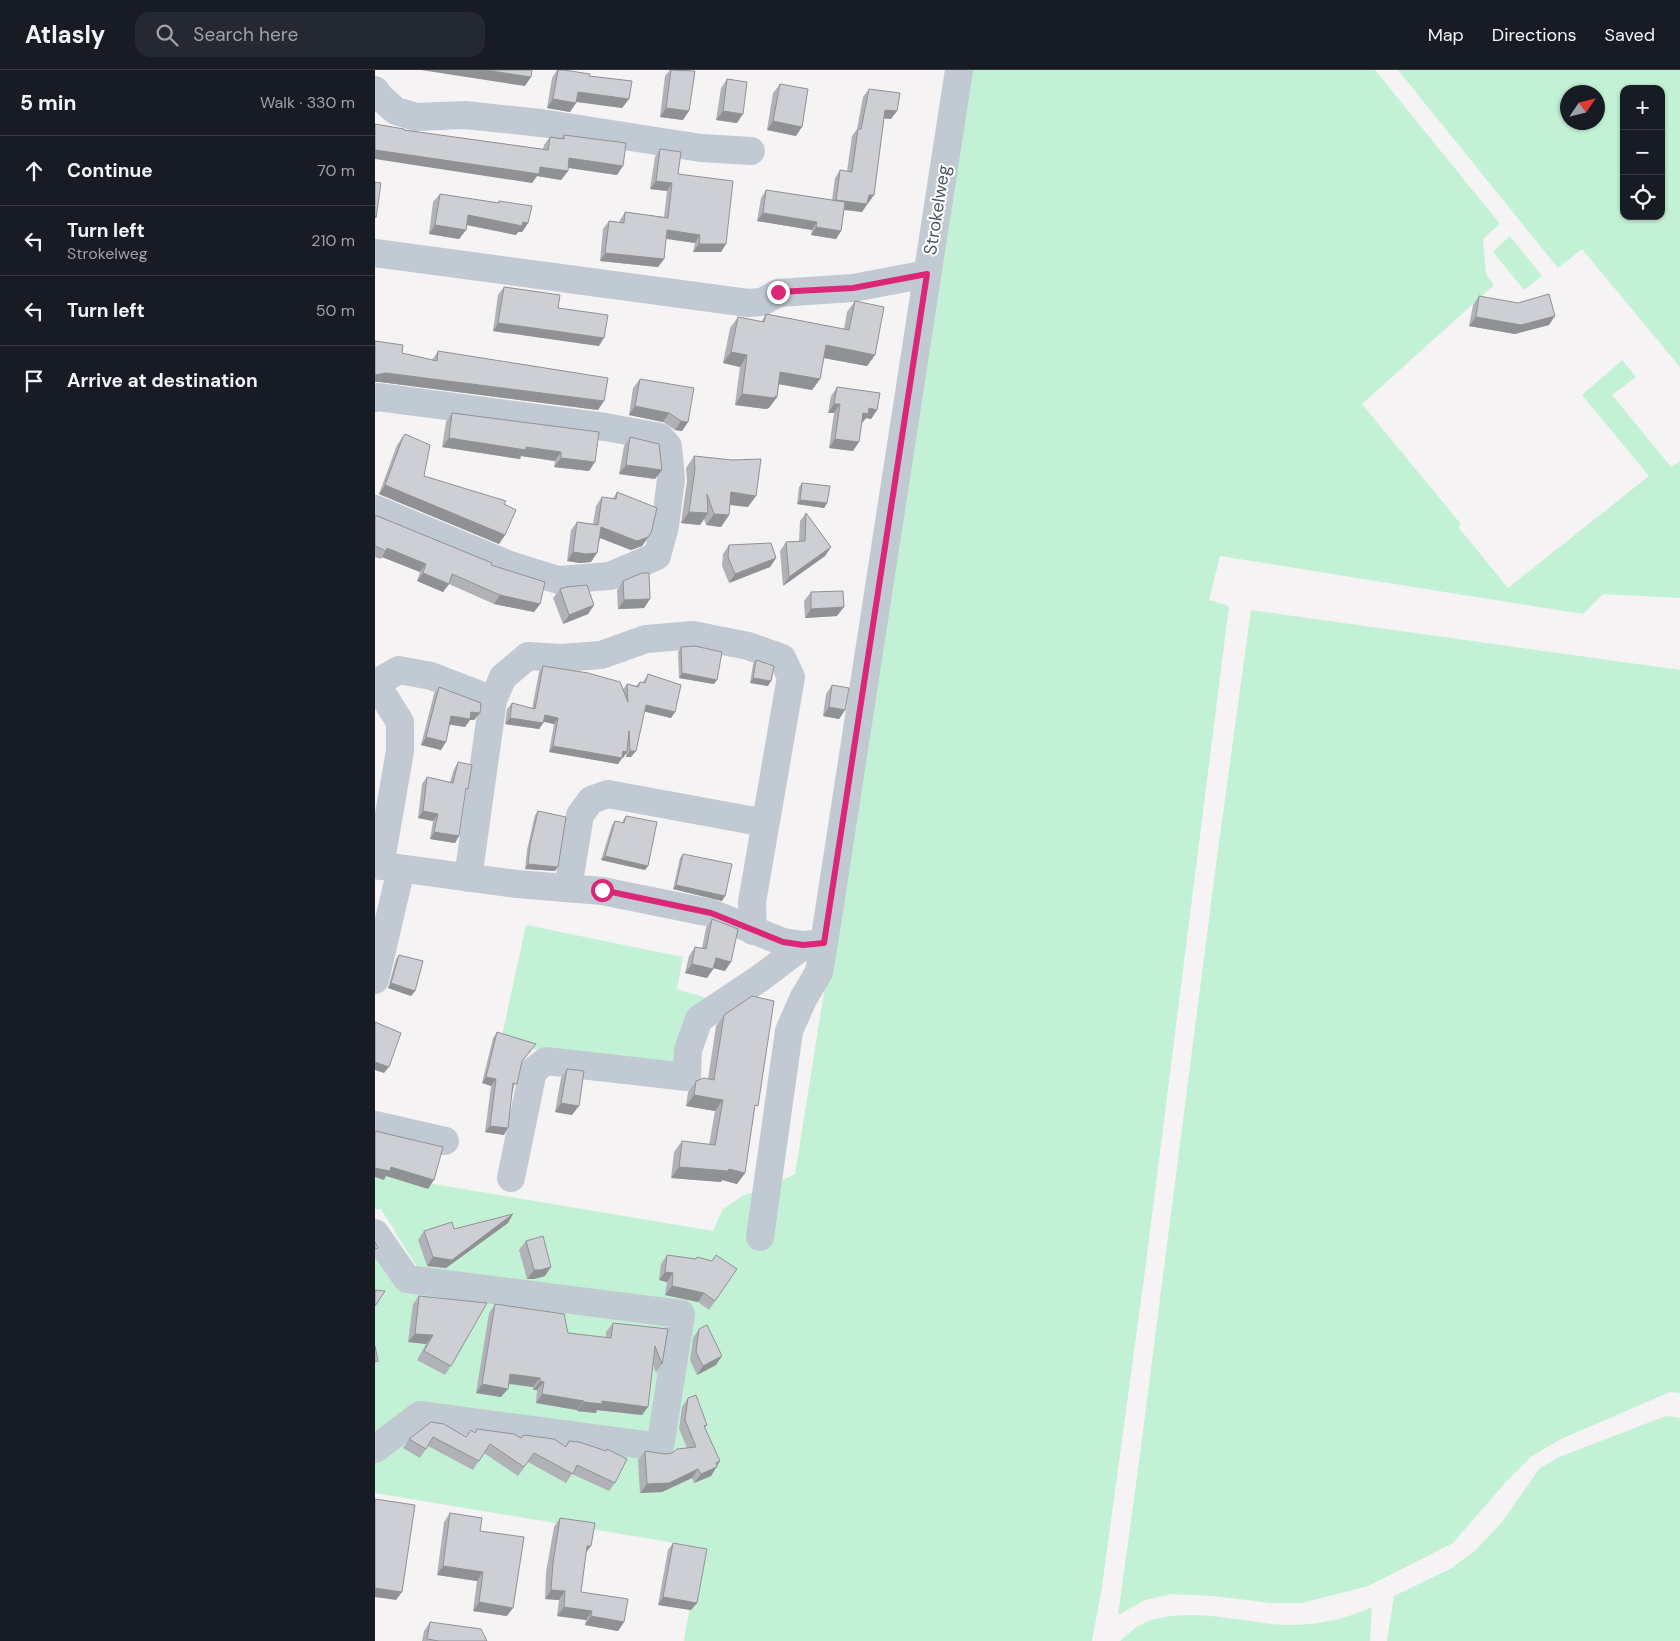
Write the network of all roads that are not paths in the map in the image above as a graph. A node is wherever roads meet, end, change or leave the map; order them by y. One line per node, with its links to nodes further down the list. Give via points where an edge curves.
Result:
1 (959, 70): 5 (street, Strokelweg)
2 (375, 90): 3 (street, via 396,111 416,117 465,115 541,123 701,148)
3 (751, 151)
4 (375, 253): 5 (street, via 748,303 762,302 778,292 853,288)
5 (927, 274): 15 (street, Strokelweg)
6 (375, 398): 7 (street, via 660,437 668,446 671,479 665,526 657,556 610,576 557,580 507,564)
7 (375, 510)
8 (375, 682): 9 (street, via 399,670 431,676); 11 (street, via 400,722 400,750)
9 (493, 700): 10 (street, via 503,677 528,656 601,655 646,639 693,635 748,646 782,658 791,677); 12 (street)
10 (765, 823): 13 (street, via 608,794 591,800 580,815); 14 (street, via 752,902)
11 (385, 867): 12 (street); 16 (street)
12 (468, 878): 13 (street)
13 (568, 888): 14 (street, via 602,890 711,913)
14 (753, 931): 15 (street, via 783,942)
15 (814, 944): 19 (street, via 699,1019 688,1050 687,1077 546,1061 533,1071); 21 (street, Strokelweg, via 819,972 789,1031)
16 (375, 980)
17 (375, 1126): 18 (street)
18 (445, 1140)
19 (511, 1178)
20 (375, 1233): 22 (street, via 407,1279 681,1314 660,1447 420,1415)
21 (760, 1238)
22 (375, 1449)

